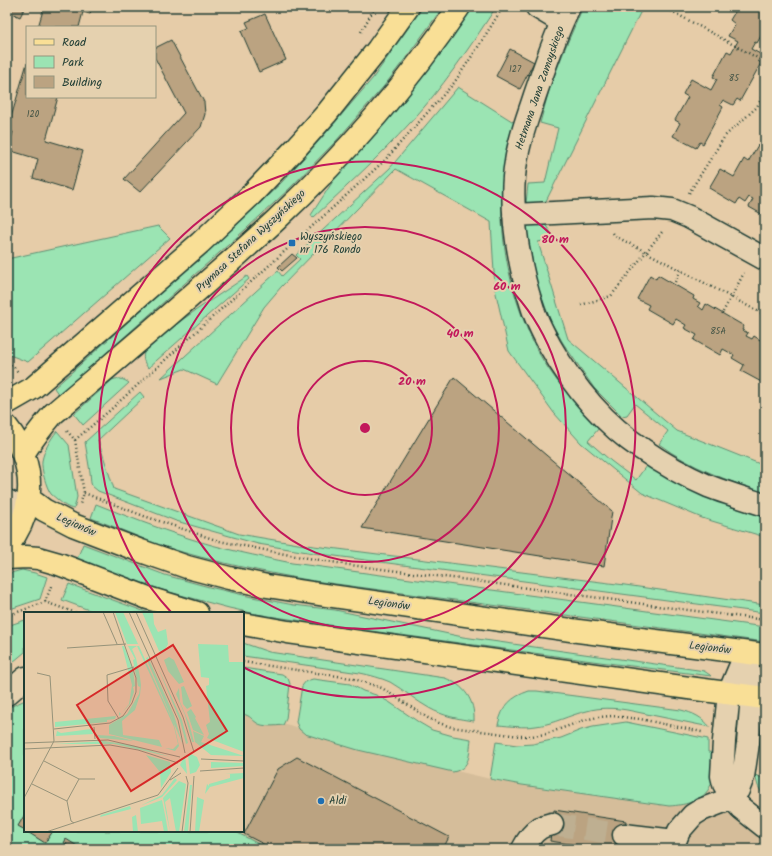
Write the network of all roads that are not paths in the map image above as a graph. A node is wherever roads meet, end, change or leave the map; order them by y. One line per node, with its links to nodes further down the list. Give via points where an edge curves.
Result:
1 (408, 7): 7 (main road, via 327,113 242,204 33,388)
2 (459, 7): 9 (main road, Prymasa Stefana Wyszyńskiego, via 404,81 321,175 244,250 53,414)
3 (537, 7): 4 (street)
4 (566, 14): 5 (street, Hetmana Jana Zamoyskiego, via 520,139 515,164)
5 (514, 215): 6 (street, via 664,209 689,216); 11 (street, Hetmana Jana Zamoyskiego, via 517,246 532,307 543,333 575,385 616,429 641,449 708,486)
6 (760, 257)
7 (7, 403)
8 (7, 427): 9 (main road)
9 (23, 454): 10 (main road, via 29,487)
10 (21, 503): 12 (main road, via 21,525); 16 (main road, Legionów, via 44,510 73,525 141,552 229,578 325,595)
11 (765, 505)
12 (7, 547)
13 (7, 558): 14 (main road, via 47,560 148,598)
14 (194, 612)
15 (244, 624): 18 (main road)
16 (756, 654): 18 (street); 20 (street)
17 (24, 679): 19 (street)
18 (729, 693): 20 (main road); 21 (street, via 722,776)
19 (7, 694)
20 (758, 697): 21 (street, via 743,777)
21 (732, 798): 23 (street); 25 (street, via 693,815 680,831)
22 (552, 824): 26 (street, via 537,830)
23 (765, 827)
24 (624, 835): 25 (street)
25 (675, 845)
26 (523, 849)

